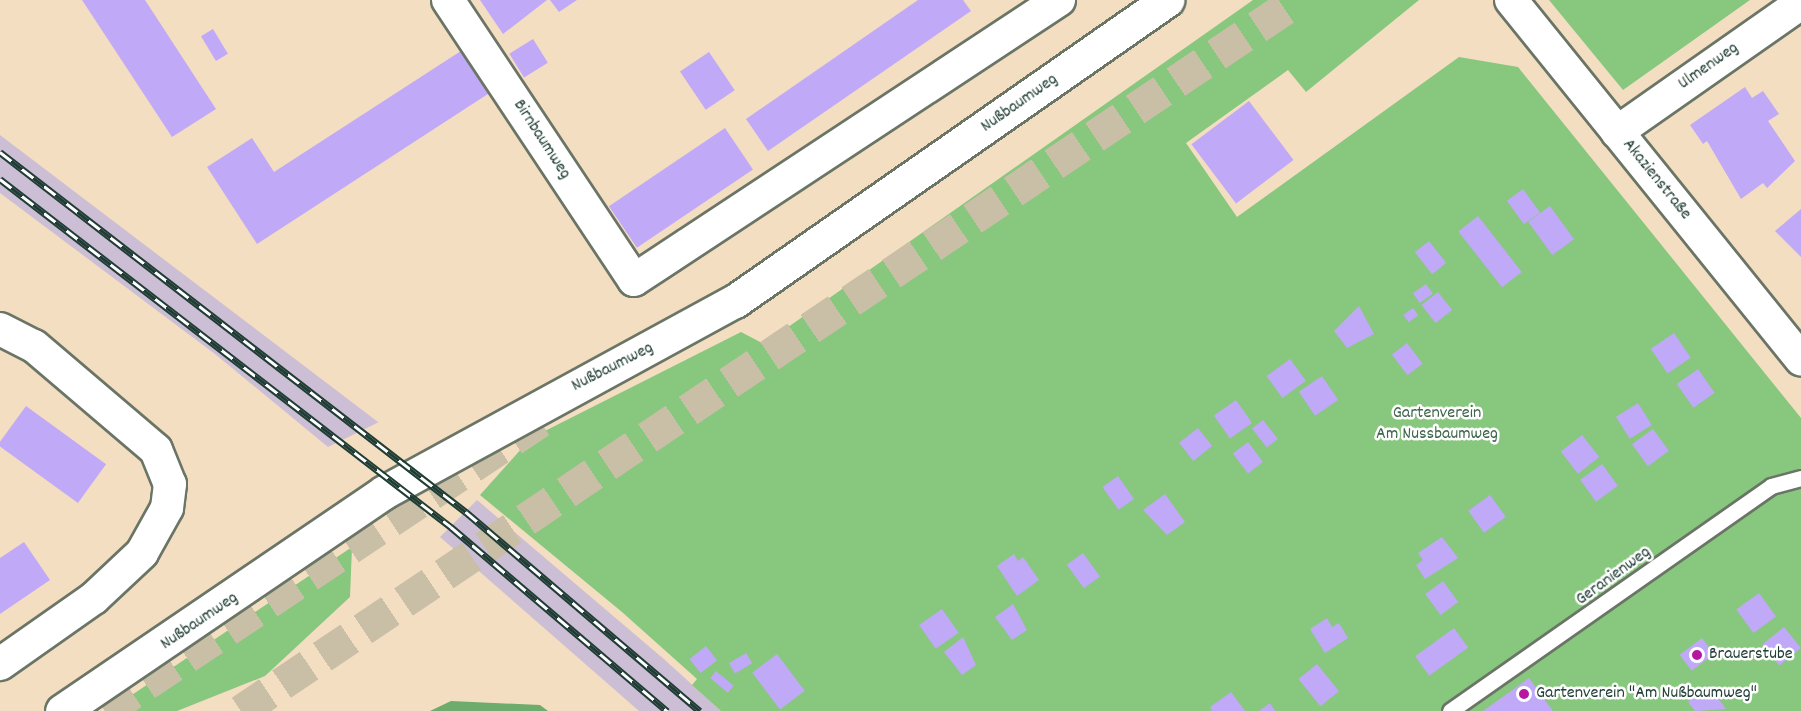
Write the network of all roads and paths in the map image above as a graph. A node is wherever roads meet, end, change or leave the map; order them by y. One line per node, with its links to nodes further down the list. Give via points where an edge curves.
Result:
1 (448, 0): 2 (street, Birnbaumweg, via 634,280)
2 (1059, 0)
3 (1511, 0): 6 (street, Akazienstraße)
4 (1155, 3): 11 (street, Nußbaumweg, via 735,301 384,492)
5 (1801, 3): 6 (street, Ulmenweg)
6 (1617, 132): 8 (street, Akazienstraße)
7 (0, 329): 10 (street, via 34,346 156,450 170,484 167,508 142,553 93,598)
8 (1801, 360)
9 (1801, 478): 12 (lane, Geranienweg, via 1772,486)
10 (0, 664)
11 (62, 711)
12 (1450, 711)

